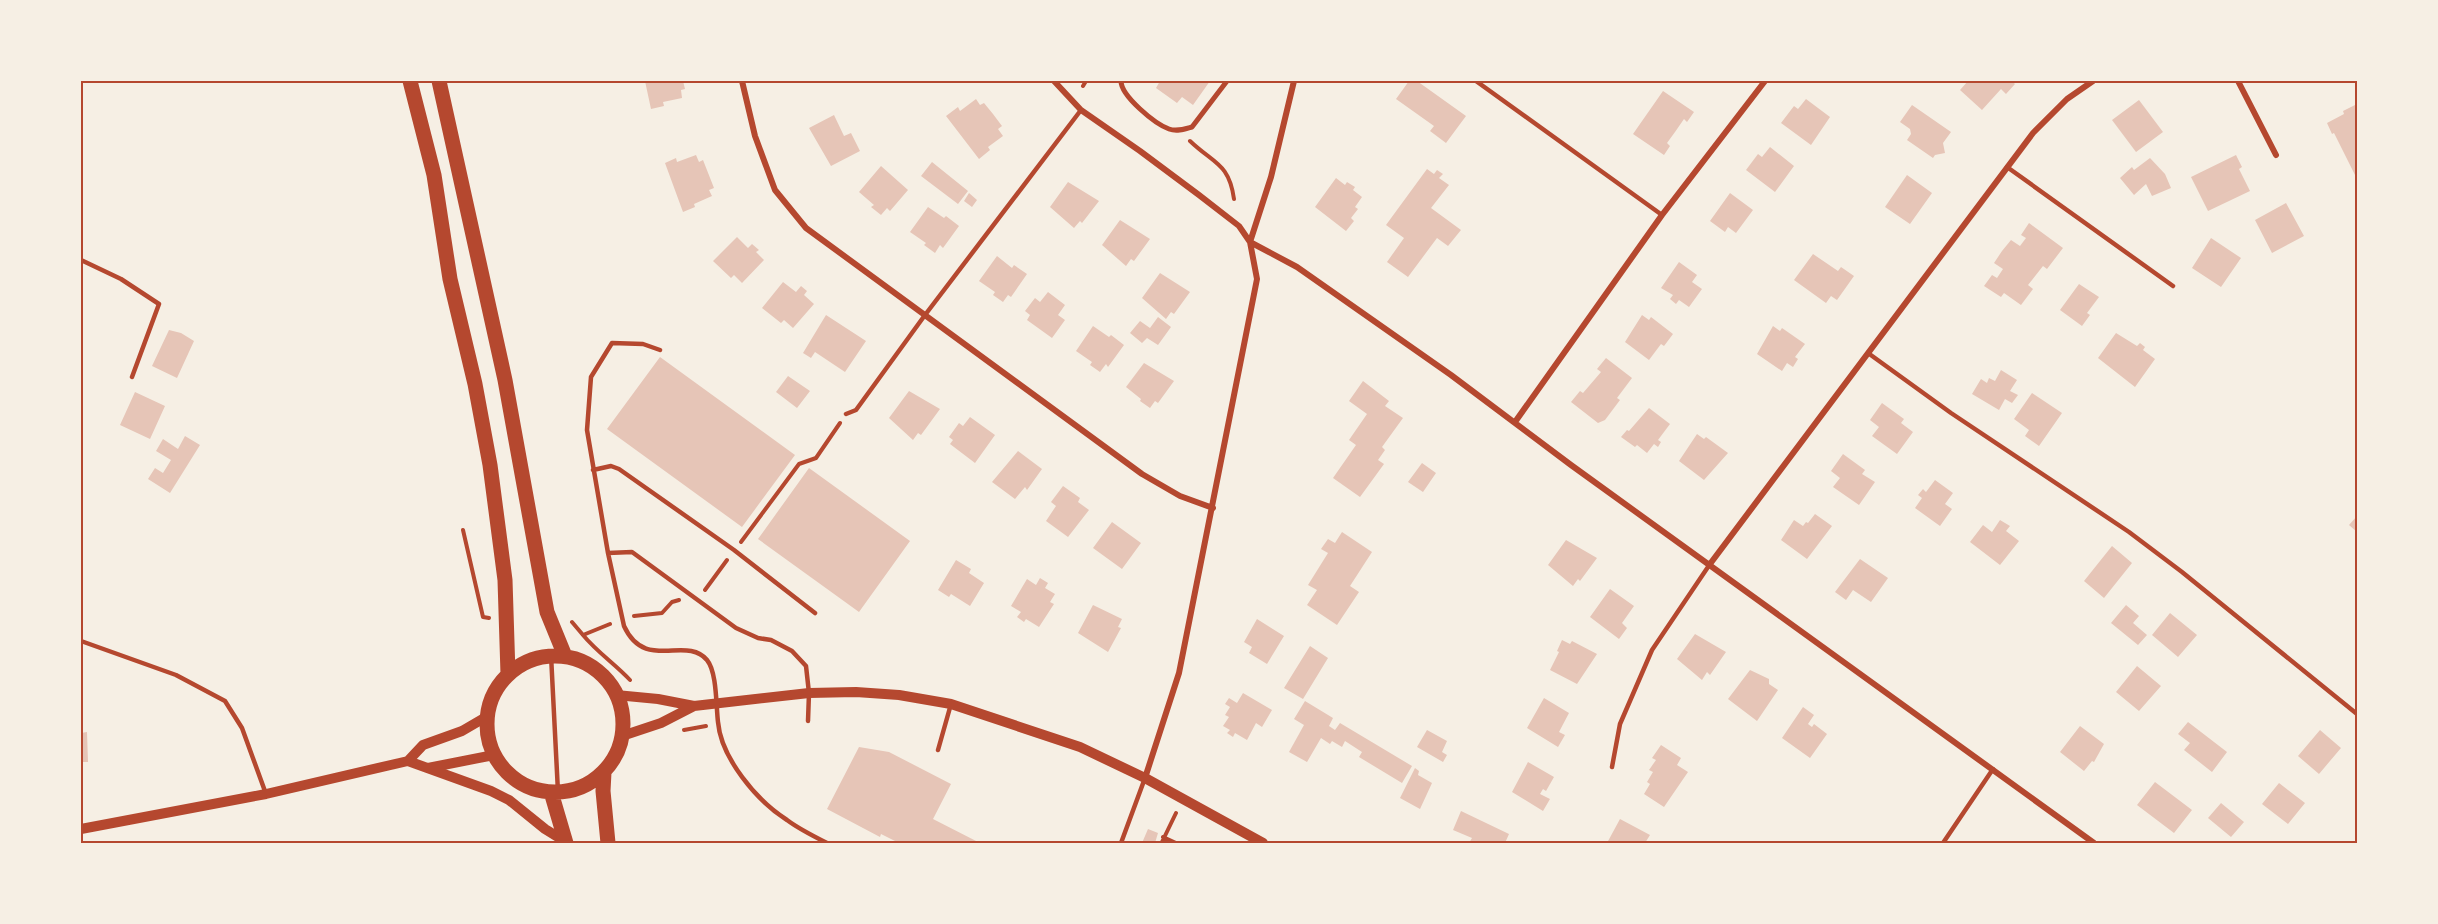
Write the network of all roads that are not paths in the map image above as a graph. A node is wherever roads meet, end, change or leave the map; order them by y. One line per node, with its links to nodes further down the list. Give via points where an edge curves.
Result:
1 (410, 81): 32 (main road, via 432,164 450,279 490,465 505,580)
2 (439, 81): 31 (main road, via 505,380)
3 (742, 81): 19 (street, via 754,136 776,190 806,228)
4 (1054, 81): 12 (street)
5 (1120, 81): 6 (street, via 1126,97 1172,130 1192,127)
6 (1227, 81)
7 (1294, 81): 16 (street, via 1271,177)
8 (1476, 81): 15 (lane)
9 (1765, 81): 15 (street)
10 (2093, 81): 14 (street, via 2067,99 2033,133)
11 (2238, 81): 13 (street)
12 (1081, 110): 16 (street, via 1239,226); 19 (lane)
13 (2276, 155)
14 (2007, 167): 18 (lane); 21 (street)
15 (1662, 215): 24 (street)
16 (1250, 242): 24 (street, via 1297,267); 26 (street, via 1257,279)
17 (81, 260): 22 (lane, via 121,279 159,304)
18 (2173, 286)
19 (925, 315): 23 (lane, via 856,410); 26 (street, via 1142,474 1180,496)
20 (660, 350): 25 (lane, via 643,344 612,343 591,377 587,430)
21 (1868, 353): 28 (street); 38 (lane, via 2129,532)
22 (132, 377)
23 (846, 414)
24 (1515, 422): 28 (street)
25 (593, 470): 27 (lane); 29 (lane, via 611,466 620,469 734,550)
26 (1213, 508): 49 (street, via 1179,673)
27 (608, 553): 33 (lane, via 632,552 727,622 792,651 806,666); 35 (lane, via 628,634 645,649 687,651 708,660)
28 (1710, 564): 45 (lane, via 1652,650 1620,724); 47 (street)
29 (814, 614)
30 (81, 641): 51 (lane, via 176,675 225,701 242,728)
31 (558, 656): 32 (main road, via 530,660); 34 (main road, via 590,665 601,673); 50 (lane)
32 (508, 674): 39 (main road, via 495,691)
33 (809, 693): 35 (street); 36 (street, via 877,693); 40 (lane)
34 (616, 695): 37 (street); 41 (main road, via 622,715)
35 (716, 704): 37 (street); 55 (lane, via 724,749 748,783 787,820)
36 (951, 704): 42 (lane); 49 (street, via 1080,747)
37 (694, 706): 41 (street, via 662,723)
38 (2357, 714)
39 (486, 717): 43 (main road); 44 (street, via 462,731 423,745)
40 (808, 721)
41 (622, 736): 48 (main road)
42 (938, 750)
43 (494, 755): 46 (street); 50 (main road, via 518,781)
44 (408, 761): 46 (street); 51 (street)
45 (1612, 767)
46 (428, 768): 53 (street, via 509,800)
47 (1993, 769): 58 (lane); 59 (street)
48 (604, 772): 50 (main road, via 584,786); 54 (main road)
49 (1145, 778): 56 (lane); 57 (street)
50 (555, 792): 53 (main road)
51 (266, 794): 52 (street)
52 (81, 829)
53 (566, 843)
54 (608, 843)
55 (827, 843)
56 (1121, 843)
57 (1263, 843)
58 (1943, 843)
59 (2094, 843)

